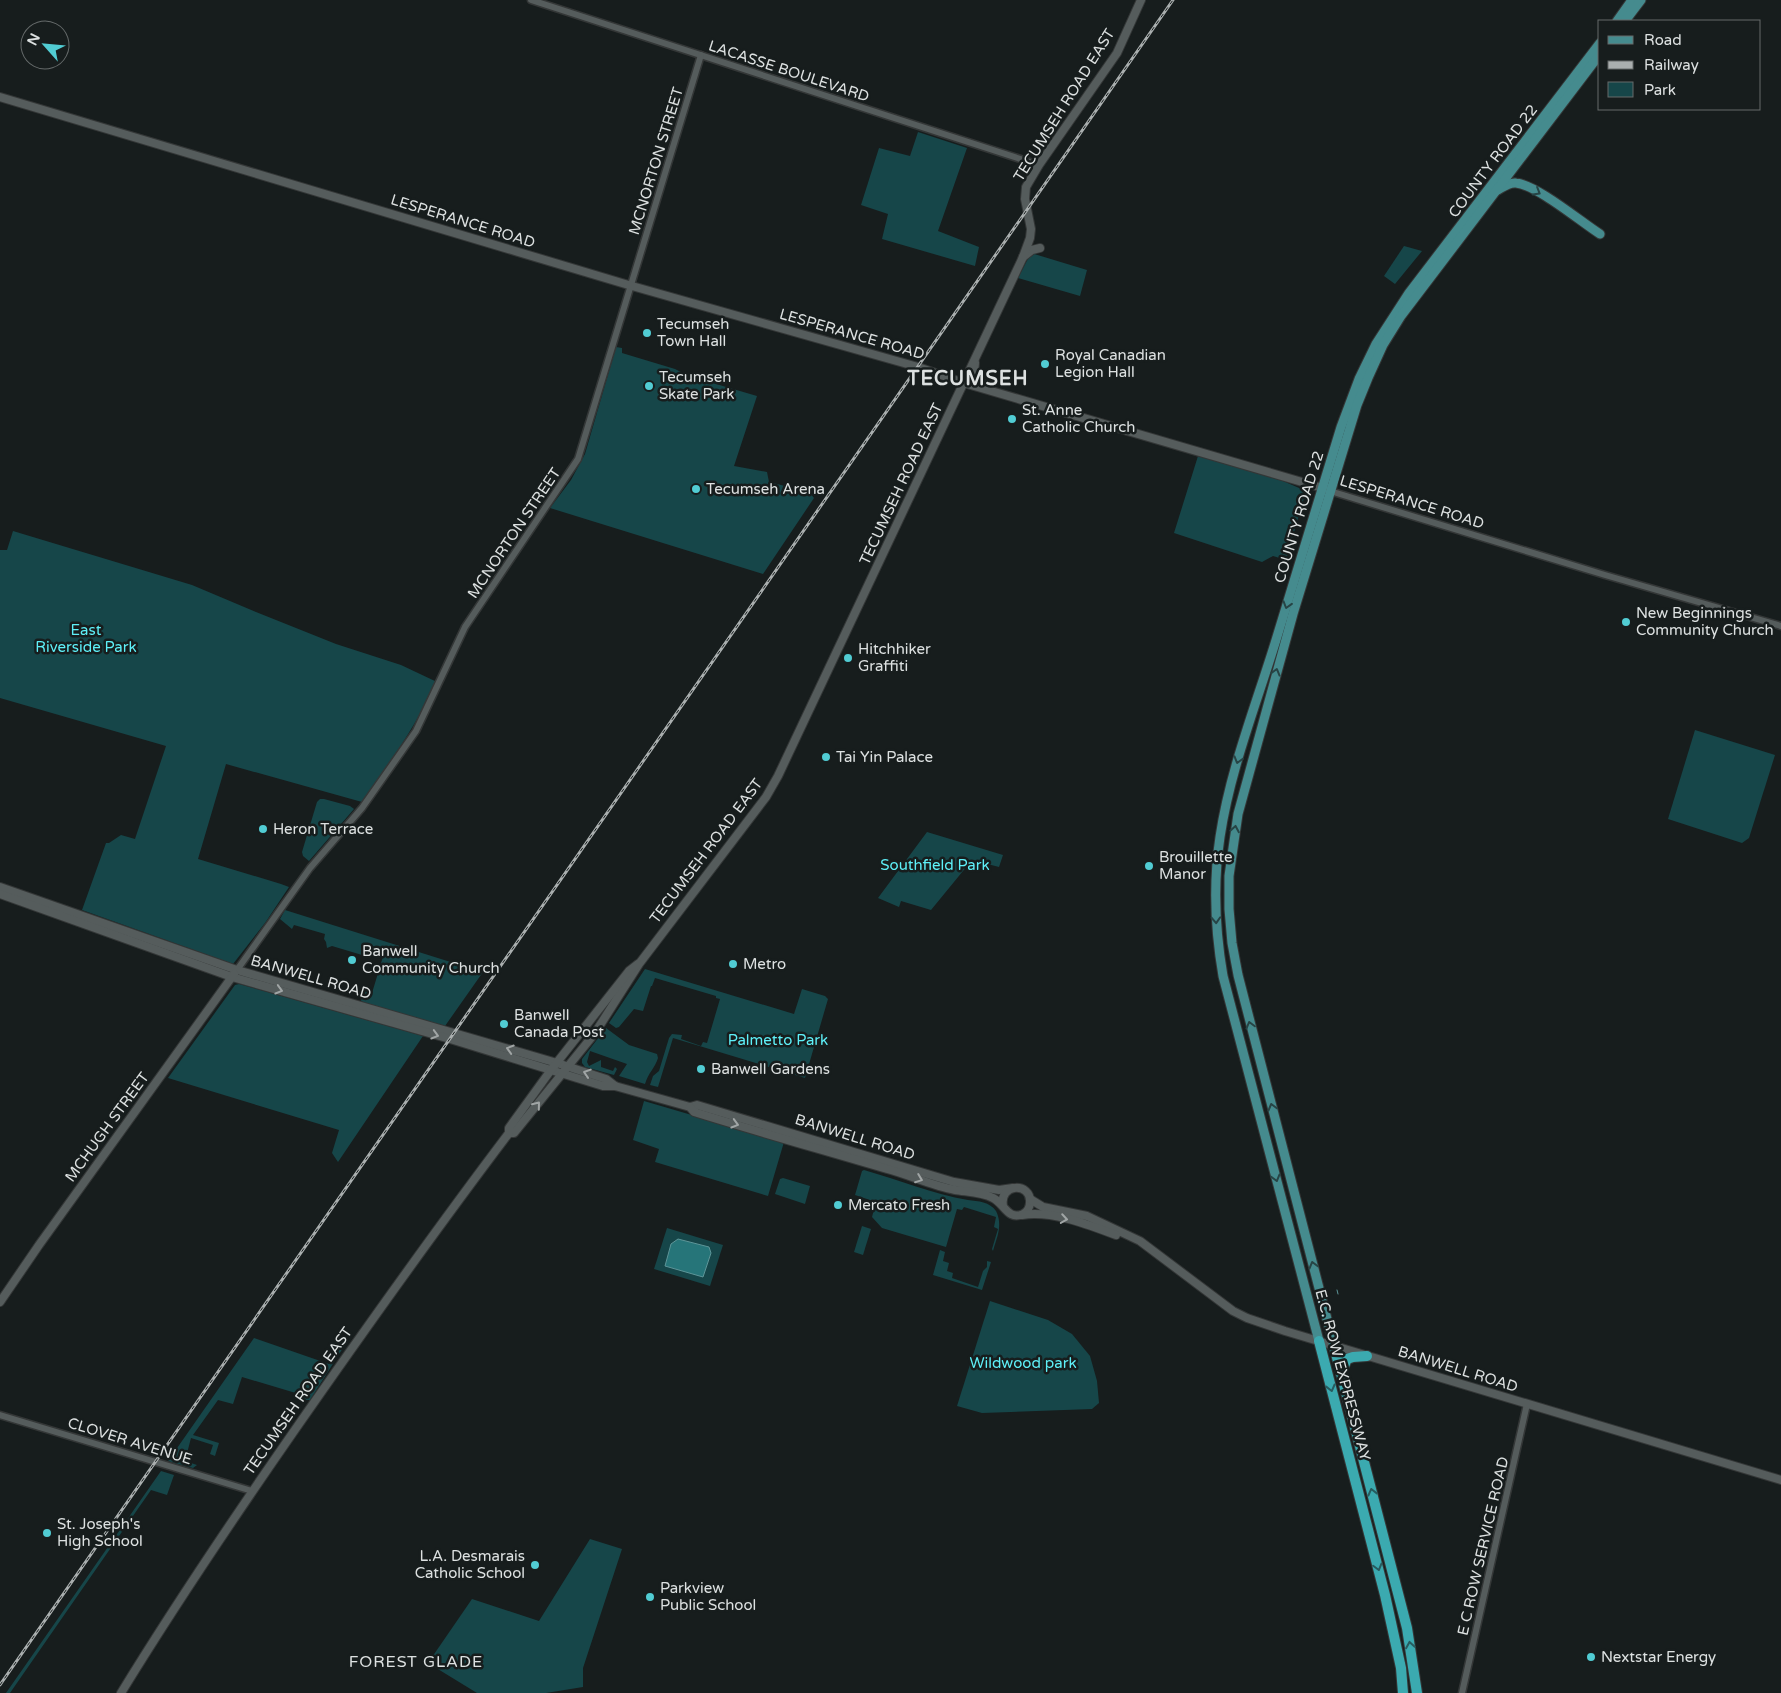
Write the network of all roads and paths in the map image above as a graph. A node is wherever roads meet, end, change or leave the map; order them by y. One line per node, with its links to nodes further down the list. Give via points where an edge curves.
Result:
1 (531, 0): 8 (street, LACASSE BOULEVARD)
2 (1141, 0): 11 (main road, TECUMSEH ROAD EAST, via 1117,53)
3 (1632, 0): 5 (main road)
4 (1642, 0): 6 (main road)
5 (1618, 20)
6 (1626, 20)
7 (1598, 46): 20 (main road, COUNTY ROAD 22, via 1389,321 1350,402)
8 (702, 55): 11 (street, LACASSE BOULEVARD); 16 (street, MCNORTON STREET)
9 (1598, 57): 12 (main road, COUNTY ROAD 22)
10 (0, 98): 16 (main road, LESPERANCE ROAD)
11 (1039, 165): 15 (main road, TECUMSEH ROAD EAST, via 1025,190 1031,229)
12 (1493, 193): 13 (main road, one-way to 13, via 1512,183 1524,185); 20 (main road, COUNTY ROAD 22, via 1419,290 1384,345 1357,404)
13 (1600, 234)
14 (1040, 248): 15 (main road)
15 (1023, 257): 17 (main road, TECUMSEH ROAD EAST)
16 (632, 286): 18 (main road, LESPERANCE ROAD); 25 (street, MCNORTON STREET, via 578,459 465,627 416,731 362,808 310,868)
17 (976, 357): 18 (main road, TECUMSEH ROAD EAST); 19 (main road, via 974,369 977,378)
18 (964, 383): 19 (main road, LESPERANCE ROAD); 24 (main road, TECUMSEH ROAD EAST, via 778,776 766,797)
19 (992, 391): 20 (main road, LESPERANCE ROAD)
20 (1326, 489): 21 (street, LESPERANCE ROAD); 28 (main road, COUNTY ROAD 22, one-way to 28, via 1239,756 1220,837 1216,897 1219,950); 30 (main road, COUNTY ROAD 22, one-way to 20, via 1232,943 1229,884 1233,842 1245,785)
21 (1781, 626)
22 (0, 887): 25 (main road, BANWELL ROAD)
23 (0, 894): 25 (main road, BANWELL ROAD)
24 (639, 964): 26 (main road, TECUMSEH ROAD EAST, via 629,971); 27 (main road, TECUMSEH ROAD EAST, via 596,1033)
25 (234, 974): 26 (main road, BANWELL ROAD, one-way to 25); 29 (main road, BANWELL ROAD, one-way to 29); 40 (main road, MCHUGH STREET)
26 (557, 1063): 27 (main road, BANWELL ROAD); 29 (main road, TECUMSEH ROAD EAST)
27 (569, 1067): 31 (main road, TECUMSEH ROAD EAST); 32 (main road, BANWELL ROAD, one-way to 27, via 606,1079)
28 (1247, 1067): 41 (main road, E.C. ROW EXPRESSWAY, one-way to 41)
29 (552, 1070): 31 (main road, BANWELL ROAD); 34 (main road, TECUMSEH ROAD EAST, via 509,1128)
30 (1262, 1072): 42 (main road, E.C. ROW EXPRESSWAY, one-way to 30)
31 (562, 1074): 32 (main road, BANWELL ROAD, via 603,1086); 34 (main road, TECUMSEH ROAD EAST, one-way to 31, via 514,1133)
32 (615, 1086): 33 (main road, BANWELL ROAD)
33 (690, 1107): 35 (main road, BANWELL ROAD, via 697,1105 954,1182 999,1190); 37 (main road, BANWELL ROAD, one-way to 37, via 694,1112 903,1173 937,1186 992,1197)
34 (509, 1133): 48 (main road, TECUMSEH ROAD EAST, via 440,1224)
35 (1013, 1188): 36 (main road, via 1026,1191); 37 (main road, via 1005,1193)
36 (1030, 1199): 38 (main road, via 1029,1208); 39 (main road, BANWELL ROAD, via 1043,1207 1088,1216)
37 (1003, 1206): 38 (main road, via 1008,1214)
38 (1022, 1215): 39 (main road, BANWELL ROAD, one-way to 39, via 1078,1221)
39 (1146, 1246): 41 (main road, BANWELL ROAD, via 1240,1315)
40 (0, 1302)
41 (1319, 1341): 42 (main road, BANWELL ROAD); 50 (highway, E.C. ROW EXPRESSWAY, one-way to 50, via 1385,1595 1401,1668)
42 (1334, 1346): 43 (main road, BANWELL ROAD); 44 (highway, E.C. ROW EXPRESSWAY)
43 (1367, 1356): 44 (highway, via 1347,1359); 45 (main road, BANWELL ROAD)
44 (1341, 1374): 51 (highway, E.C. ROW EXPRESSWAY, one-way to 44, via 1408,1628)
45 (1527, 1404): 47 (main road, BANWELL ROAD); 52 (street, E C ROW SERVICE ROAD)
46 (0, 1415): 48 (street, CLOVER AVENUE)
47 (1781, 1480)
48 (252, 1491): 49 (main road, TECUMSEH ROAD EAST)
49 (121, 1693)
50 (1403, 1693)
51 (1418, 1693)
52 (1462, 1693)

